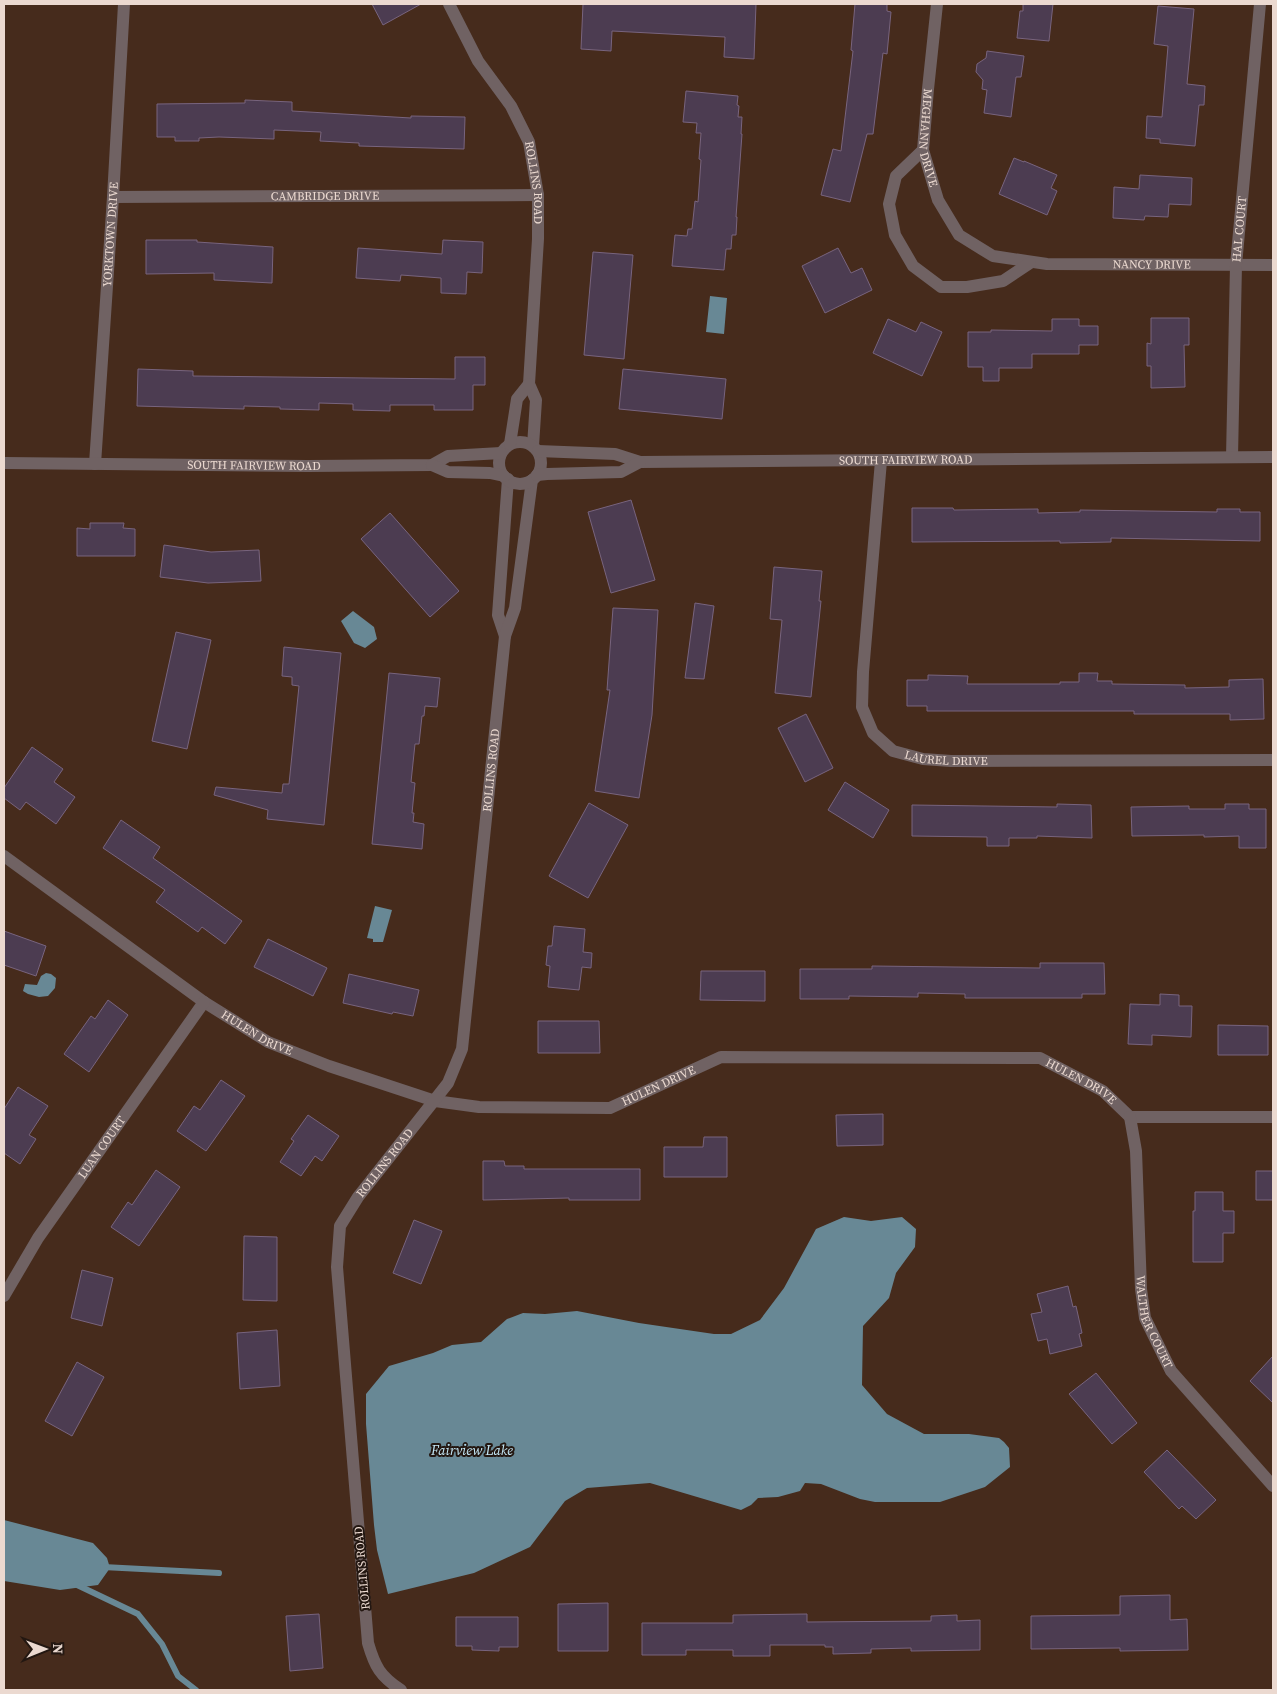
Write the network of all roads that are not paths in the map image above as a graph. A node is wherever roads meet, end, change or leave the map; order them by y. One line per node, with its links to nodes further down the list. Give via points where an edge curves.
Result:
1 (124, 4): 7 (street, YORKTOWN DRIVE)
2 (449, 4): 6 (street, ROLLINS ROAD, via 478,61 511,106 529,142)
3 (937, 4): 5 (street, MEGHANN DRIVE)
4 (1260, 4): 10 (street, HAL COURT)
5 (923, 150): 8 (street, MEGHANN DRIVE, via 938,200); 9 (street, via 896,176 889,204 895,235 913,266 941,287 968,287 1003,281)
6 (538, 195): 7 (street, CAMBRIDGE DRIVE); 12 (street, ROLLINS ROAD)
7 (114, 197): 21 (street, YORKTOWN DRIVE)
8 (960, 235): 9 (street, NANCY DRIVE, via 993,256)
9 (1030, 263): 10 (street, NANCY DRIVE)
10 (1236, 265): 11 (street, NANCY DRIVE); 16 (street, HAL COURT)
11 (1273, 265)
12 (529, 384): 13 (street, ROLLINS ROAD, via 517,399); 14 (street, ROLLINS ROAD, via 536,400)
13 (510, 444): 14 (street, via 522,442); 15 (street)
14 (536, 449): 19 (street, SOUTH FAIRVIEW ROAD, via 615,454); 24 (street, via 541,464)
15 (501, 453): 22 (street, SOUTH FAIRVIEW ROAD, via 448,456); 23 (street, via 499,465)
16 (1232, 457): 17 (street, SOUTH FAIRVIEW ROAD); 18 (street, SOUTH FAIRVIEW ROAD)
17 (1273, 457)
18 (880, 461): 19 (street, SOUTH FAIRVIEW ROAD); 26 (street, LAUREL DRIVE, via 862,707 873,733 893,751 923,759 952,761)
19 (640, 462): 24 (street, via 621,472 547,474)
20 (4, 464): 21 (street, SOUTH FAIRVIEW ROAD)
21 (94, 464): 22 (street, SOUTH FAIRVIEW ROAD)
22 (432, 465): 23 (street, via 448,472 490,473)
23 (506, 478): 24 (street, via 520,484); 25 (street, ROLLINS ROAD, via 498,615)
24 (535, 478): 25 (street, ROLLINS ROAD, via 515,608)
25 (505, 636): 29 (street, ROLLINS ROAD, via 462,1049 448,1084)
26 (1273, 760)
27 (4, 856): 28 (street, HULEN DRIVE)
28 (204, 1002): 29 (street, HULEN DRIVE, via 268,1042); 32 (street, LUAN COURT, via 38,1238)
29 (435, 1101): 30 (street, HULEN DRIVE, via 478,1107 610,1108 721,1057 1040,1058 1102,1091); 34 (street, ROLLINS ROAD, via 358,1197 340,1226 337,1267 368,1643 373,1661 385,1680)
30 (1130, 1116): 31 (street); 33 (street, WALTHER COURT, via 1136,1151 1145,1318 1172,1371)
31 (1273, 1117)
32 (4, 1296)
33 (1273, 1486)
34 (400, 1690)

